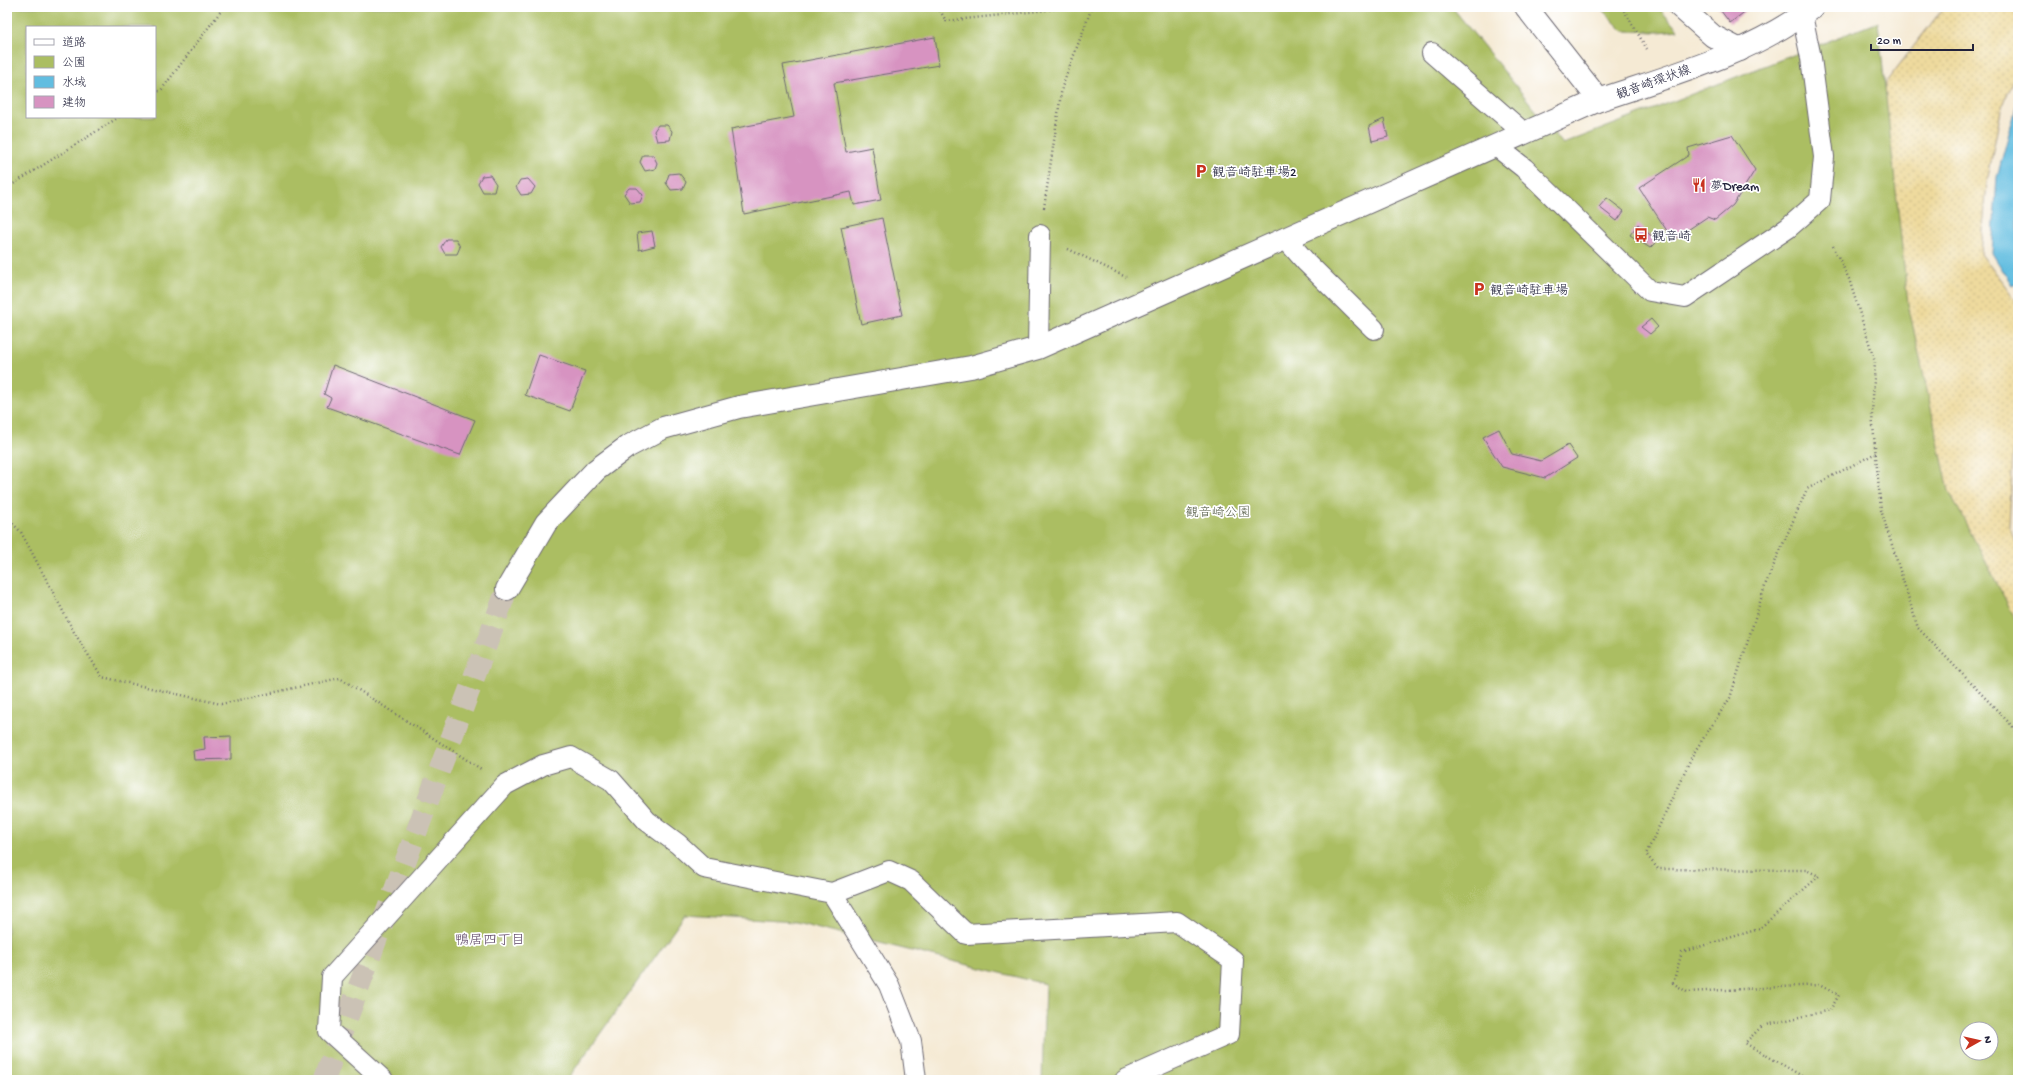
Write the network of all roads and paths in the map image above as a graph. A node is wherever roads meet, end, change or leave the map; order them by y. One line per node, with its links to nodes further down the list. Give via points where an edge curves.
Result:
1 (224, 7): 12 (path, via 162,89)
2 (938, 7): 3 (path, via 946,21)
3 (1075, 7)
4 (1092, 7): 18 (path, via 1062,87)
5 (1526, 7): 13 (street, 観音崎環状線)
6 (1622, 7): 9 (path)
7 (1680, 7): 10 (street, via 1713,36)
8 (1807, 11): 10 (street, 観音崎環状線); 16 (lane, via 1824,157 1820,200 1788,228 1685,297 1650,291 1524,168)
9 (1647, 49)
10 (1740, 50): 13 (street, 観音崎環状線)
11 (1432, 53): 15 (lane)
12 (156, 93)
13 (1599, 100): 15 (street)
14 (116, 118): 17 (path)
15 (1524, 133): 16 (street)
16 (1496, 146): 19 (street)
17 (7, 188)
18 (1040, 235): 21 (path); 23 (lane)
19 (1285, 238): 22 (lane); 23 (street)
20 (1833, 246): 24 (path, via 1849,279 1875,362 1872,415)
21 (1126, 277)
22 (1374, 329)
23 (1038, 348): 26 (street, via 971,367 739,407 663,428 627,447 596,470 546,523)
24 (1876, 453): 27 (path, via 1881,510 1918,628); 33 (path, via 1807,489 1766,584 1730,698 1693,754 1646,854 1658,869 1806,870 1819,876 1759,930 1682,952 1672,983 1687,992 1819,985 1839,995 1830,1010 1762,1026 1745,1043)
25 (7, 518): 28 (path, via 21,532 74,632 102,677 221,704 340,678)
26 (507, 589)
27 (2018, 732)
28 (505, 785): 29 (lane, via 543,765 571,758 610,780 647,821 704,868); 30 (lane, via 332,977 329,1031)
29 (832, 893): 31 (lane, via 889,985 911,1041); 32 (lane, via 890,871 911,881 966,934 1177,922 1233,960 1229,1034)
30 (383, 1080)
31 (916, 1080)
32 (1124, 1080)
33 (1809, 1080)

